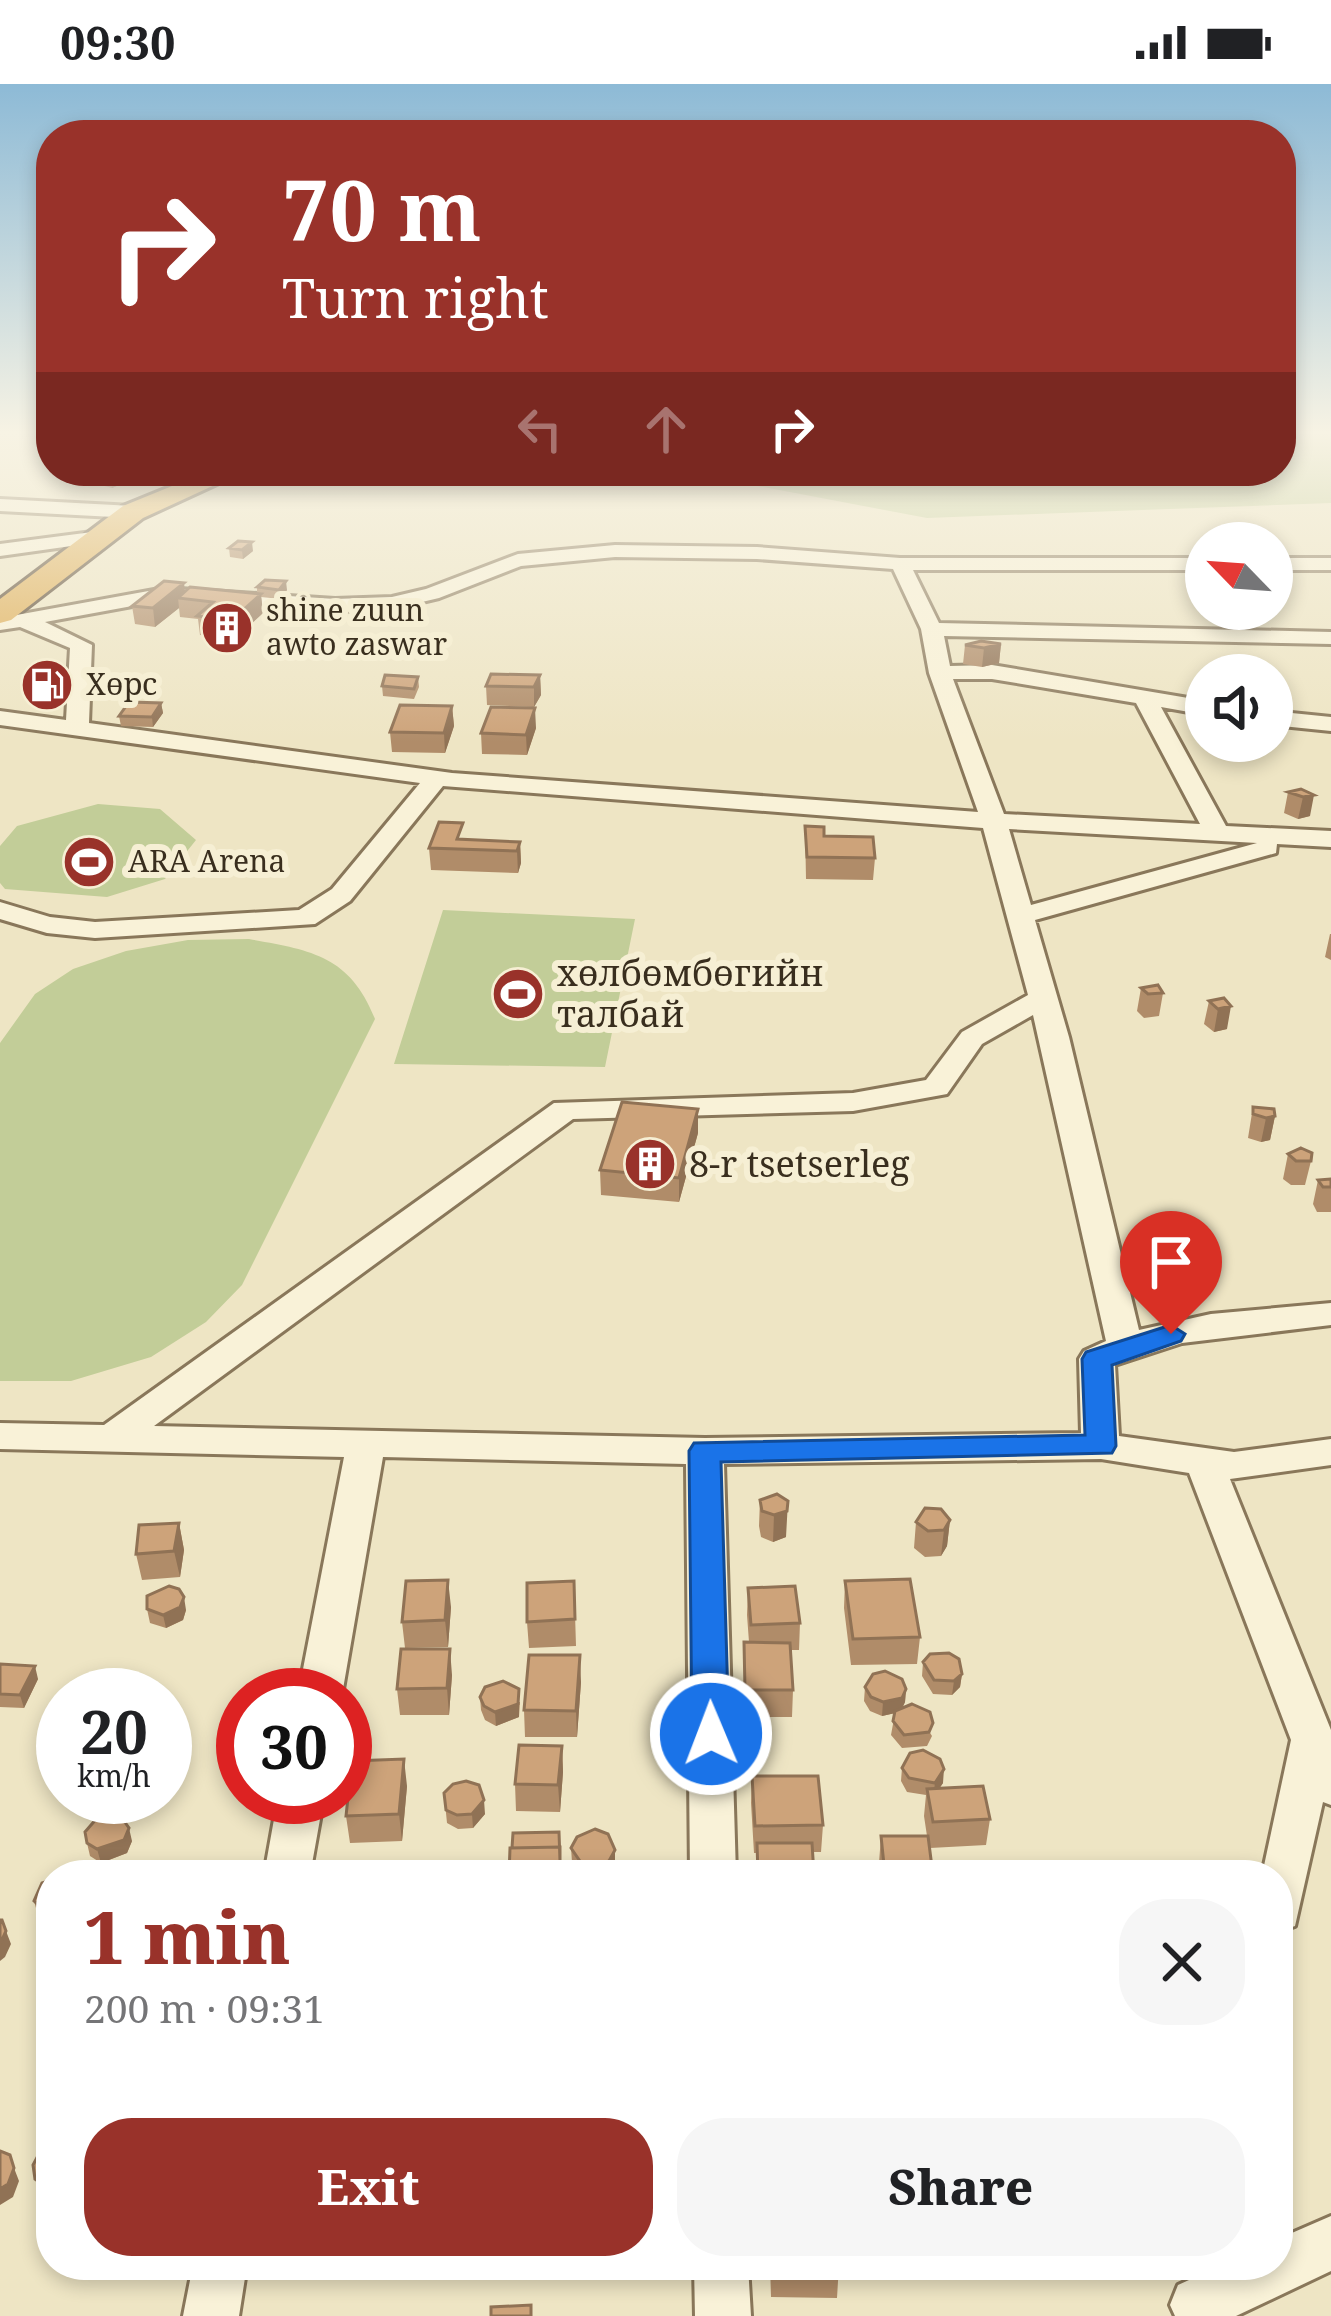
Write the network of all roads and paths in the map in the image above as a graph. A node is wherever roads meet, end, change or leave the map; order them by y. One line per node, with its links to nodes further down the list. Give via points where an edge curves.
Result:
1 (104, 534): 2 (highway)
2 (100, 537): 3 (street); 4 (highway)
3 (9, 547): 4 (street, via 53,551)
4 (66, 562): 9 (highway)
5 (900, 564): 6 (street); 9 (street, via 758,553 565,554 518,560 392,603 165,594); 10 (street)
6 (1185, 564)
7 (1293, 564): 8 (street)
8 (1331, 564)
9 (6, 619): 18 (street, via 81,645)
10 (932, 628): 11 (street); 12 (street)
11 (1331, 638)
12 (940, 673): 13 (street, via 992,672); 21 (street)
13 (1145, 699): 14 (street); 22 (street)
14 (1185, 705)
15 (0, 718): 18 (street)
16 (1293, 720): 17 (street)
17 (1331, 724)
18 (77, 729): 19 (street); 20 (street)
19 (0, 730)
20 (437, 778): 21 (street); 25 (street, via 341,895 305,918 95,930)
21 (994, 821): 22 (street); 26 (street)
22 (1219, 836): 23 (street)
23 (1301, 838): 24 (street); 26 (street)
24 (1331, 838)
25 (0, 910)
26 (1020, 916): 27 (street)
27 (1043, 998): 29 (street); 31 (street, via 972,1038 936,1087 853,1102 565,1110)
28 (1331, 1313): 29 (street, via 1203,1326)
29 (1125, 1346): 33 (street, via 1097,1359)
30 (0, 1436): 31 (street)
31 (115, 1436): 32 (street)
32 (366, 1443): 34 (street); 37 (street)
33 (1101, 1446): 34 (street); 36 (street)
34 (705, 1451): 42 (street)
35 (1331, 1452): 36 (street)
36 (1206, 1466): 38 (street)
37 (325, 1668)
38 (1313, 1738): 39 (street); 43 (street)
39 (1331, 1786)
40 (296, 1824): 41 (street)
41 (289, 1860)
42 (713, 1860)
43 (1288, 1860)
44 (1331, 2243): 45 (street)
45 (1293, 2258)
46 (218, 2280): 50 (street)
47 (722, 2280): 51 (street)
48 (1236, 2280): 49 (street)
49 (1197, 2295)
50 (212, 2316)
51 (722, 2316)

